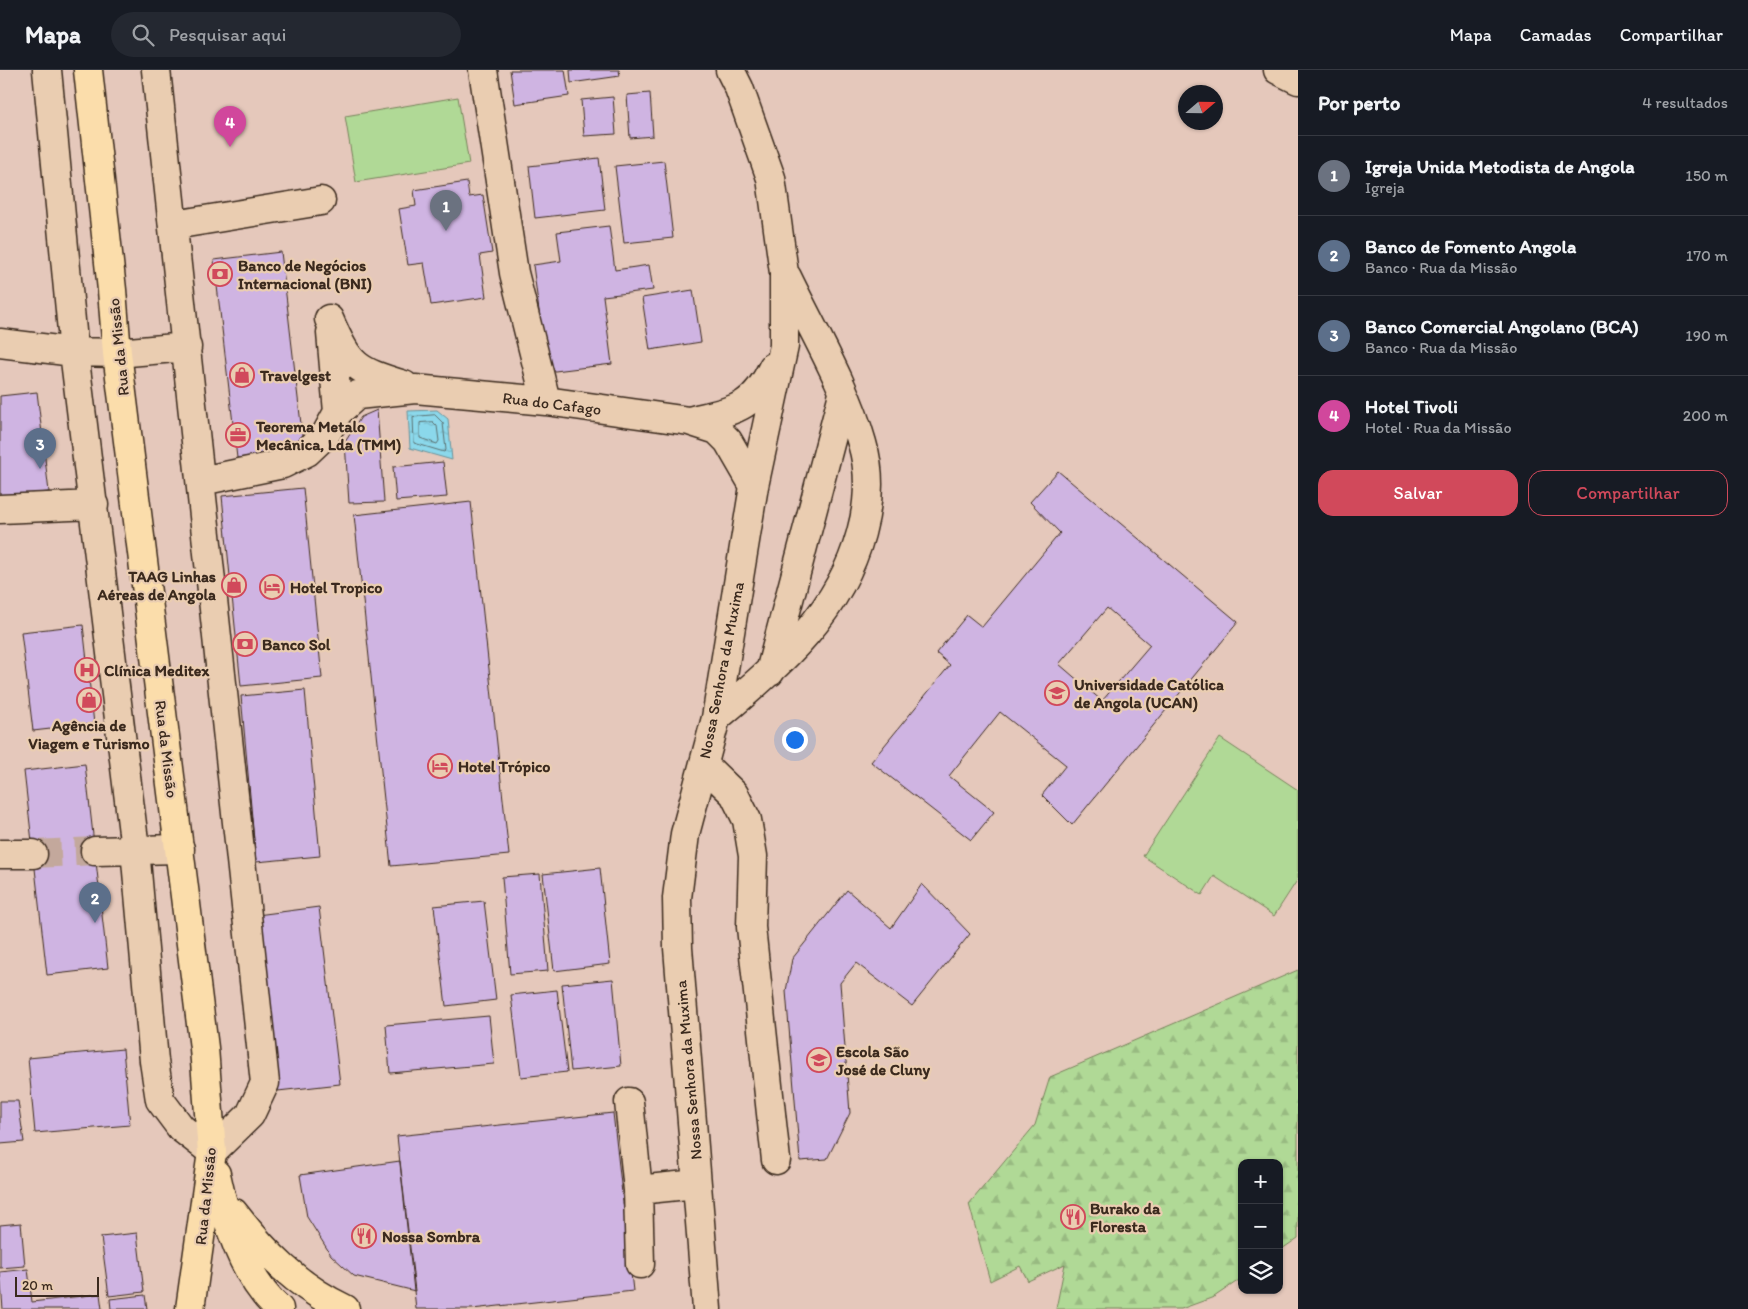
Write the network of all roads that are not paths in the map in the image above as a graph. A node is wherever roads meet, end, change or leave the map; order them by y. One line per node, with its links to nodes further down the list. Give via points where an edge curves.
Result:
1 (47, 70): 14 (street)
2 (88, 70): 15 (main road, Rua da Missão)
3 (156, 70): 9 (street)
4 (483, 70): 18 (street, via 514,273)
5 (730, 70): 10 (street, Nossa Senhora da Muxima, via 771,178)
6 (1278, 70): 7 (street)
7 (1298, 80)
8 (321, 201): 9 (street)
9 (174, 225): 13 (street)
10 (784, 273): 12 (street, Nossa Senhora da Muxima); 17 (street)
11 (0, 343): 14 (street)
12 (784, 346): 20 (street, Rua do Cafago, via 763,388 751,401); 22 (street, Nossa Senhora da Muxima)
13 (186, 347): 15 (street); 21 (street)
14 (74, 352): 15 (street); 23 (street)
15 (117, 352): 29 (main road, Rua da Missão)
16 (415, 389): 18 (street, Rua do Cafago); 19 (street, Rua do Cafago, via 357,395); 19 (street, Rua do Cafago, via 359,368 343,351 329,319)
17 (843, 394): 25 (street); 25 (street, via 862,444 869,479 865,519 855,558 821,617)
18 (546, 401): 20 (street, Rua do Cafago)
19 (338, 412): 21 (street, Rua do Cafago, via 326,434 306,452 283,464)
20 (688, 421): 22 (street, Rua do Cafago, via 717,430 728,441)
21 (201, 481): 34 (street, via 265,1082 250,1115)
22 (754, 486): 26 (street, Nossa Senhora da Muxima)
23 (94, 506): 24 (street); 28 (street)
24 (0, 509)
25 (770, 672): 26 (street)
26 (716, 718): 27 (street, Nossa Senhora da Muxima)
27 (704, 765): 35 (street, via 734,794 747,820 753,856 751,927); 36 (street, Nossa Senhora da Muxima, via 684,834 677,898)
28 (135, 849): 29 (street); 30 (street); 34 (street, via 160,1100 181,1128)
29 (180, 849): 34 (main road, Rua da Missão, via 204,1048)
30 (95, 851)
31 (0, 854): 32 (street)
32 (33, 854)
33 (629, 1102): 37 (street)
34 (212, 1152): 38 (main road); 40 (main road, Rua da Missão)
35 (776, 1160)
36 (697, 1184): 37 (street); 43 (street, Nossa Senhora da Muxima)
37 (638, 1190): 39 (street)
38 (221, 1197): 41 (main road, via 243,1258); 42 (main road, via 288,1274)
39 (640, 1264)
40 (190, 1309)
41 (278, 1309)
42 (345, 1309)
43 (707, 1309)

